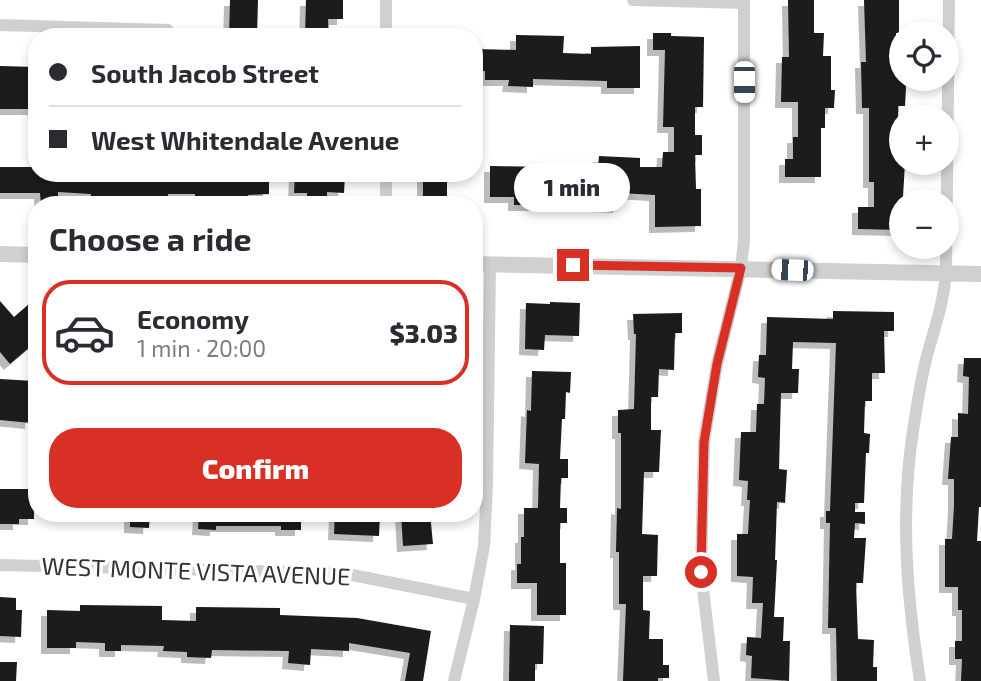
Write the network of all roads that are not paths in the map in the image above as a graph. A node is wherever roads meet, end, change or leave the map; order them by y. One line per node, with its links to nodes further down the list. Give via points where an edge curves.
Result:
1 (386, 0): 7 (street)
2 (633, 0): 4 (street)
3 (949, 0): 12 (street)
4 (744, 1): 11 (street)
5 (0, 25): 6 (street)
6 (101, 28)
7 (386, 28)
8 (0, 254): 9 (street)
9 (28, 255)
10 (483, 264): 11 (street)
11 (741, 268): 12 (street); 18 (street, via 717,364 704,442 701,572)
12 (947, 274): 13 (street); 19 (street, via 913,434 906,521 905,567)
13 (981, 274)
14 (483, 308): 16 (street, via 487,486 484,545)
15 (0, 565): 16 (street, WEST MONTE VISTA AVENUE, via 342,573)
16 (474, 599): 17 (street)
17 (454, 681)
18 (714, 681)
19 (920, 681)

